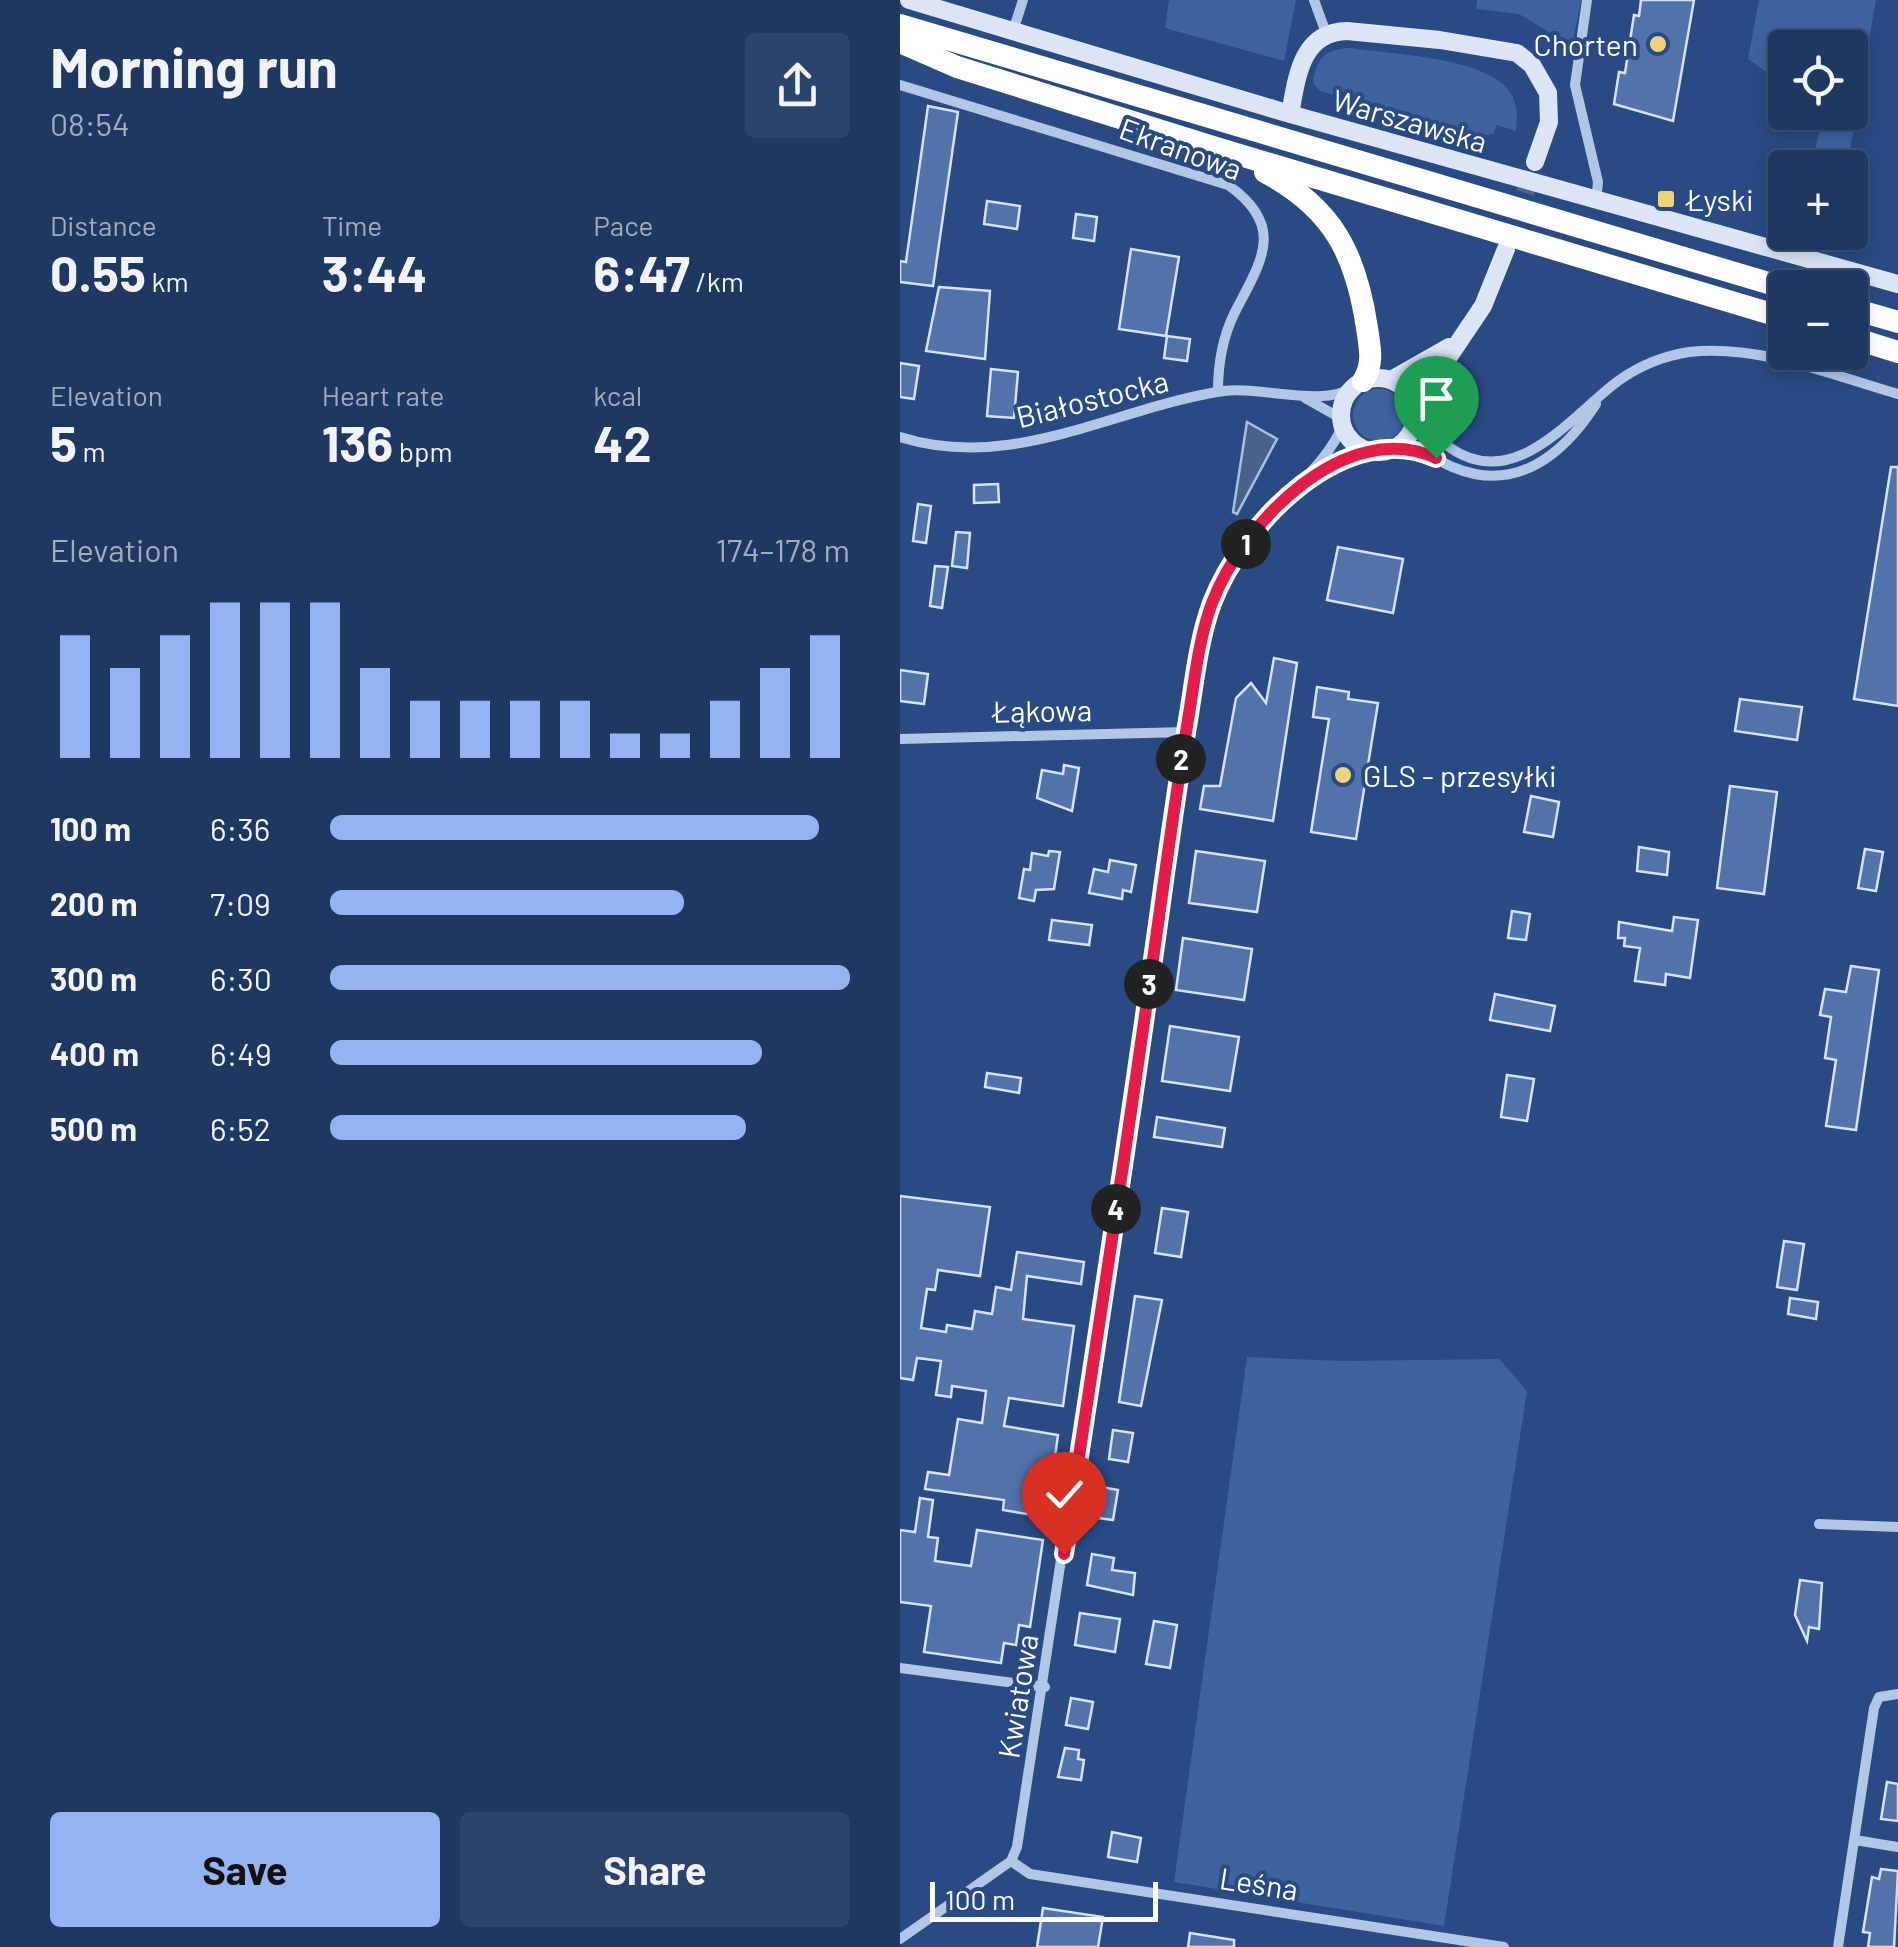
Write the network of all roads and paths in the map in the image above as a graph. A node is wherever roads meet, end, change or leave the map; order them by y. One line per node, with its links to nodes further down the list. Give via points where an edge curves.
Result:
1 (909, 0): 6 (street, Warszawska)
2 (1023, 0): 6 (street)
3 (1314, 0): 7 (street)
4 (1587, 0): 13 (street, via 1575,85 1598,182)
5 (900, 25): 15 (highway)
6 (1013, 31): 10 (street, Warszawska)
7 (1326, 33): 10 (street, via 1302,60); 12 (street, via 1517,53 1548,93 1549,122)
8 (900, 42): 11 (highway, via 958,67)
9 (900, 85): 25 (street, Ekranowa, via 1228,185 1245,197 1264,233 1264,253 1224,342)
10 (1290, 114): 13 (street, Warszawska)
11 (1213, 147): 17 (highway); 24 (highway, via 1294,188 1347,249 1371,354)
12 (1535, 162)
13 (1596, 202): 16 (street, Warszawska)
14 (1506, 249): 20 (street)
15 (1768, 283)
16 (1898, 284)
17 (1768, 313)
18 (1868, 313): 19 (highway)
19 (1898, 322)
20 (1466, 335): 23 (street); 29 (street, via 1430,380)
21 (1868, 343): 22 (highway)
22 (1898, 352)
23 (1391, 380): 24 (street); 29 (street, via 1406,390)
24 (1358, 384): 26 (street, Białostocka, via 1339,395); 30 (street, via 1344,402)
25 (1218, 391): 26 (street, Białostocka); 31 (street, Białostocka, via 1032,442 984,447)
26 (1294, 393): 30 (street, Białostocka)
27 (1898, 394): 28 (street, via 1726,351 1667,356)
28 (1602, 395): 29 (street, via 1551,440 1502,460 1454,451 1425,430); 32 (street, via 1556,453 1515,474 1476,474 1415,448)
29 (1415, 412): 32 (street, via 1410,434)
30 (1342, 422): 32 (street, via 1353,441); 33 (street, Kwiatowa)
31 (900, 438)
32 (1388, 449): 33 (street, Kwiatowa, via 1350,455)
33 (1290, 494): 34 (street, Kwiatowa, via 1246,543 1214,600)
34 (1186, 732): 35 (street, Łąkowa); 39 (street, Kwiatowa)
35 (900, 738)
36 (1819, 1524): 37 (street)
37 (1898, 1527)
38 (900, 1668): 39 (street)
39 (1045, 1688): 43 (street, Kwiatowa, via 1018,1848)
40 (1898, 1694): 41 (street, via 1879,1696 1874,1708)
41 (1855, 1840): 42 (street); 46 (street)
42 (1898, 1847)
43 (1010, 1861): 44 (street); 45 (street, Leśna, via 1030,1874)
44 (900, 1939)
45 (1504, 1947)
46 (1838, 1947)

